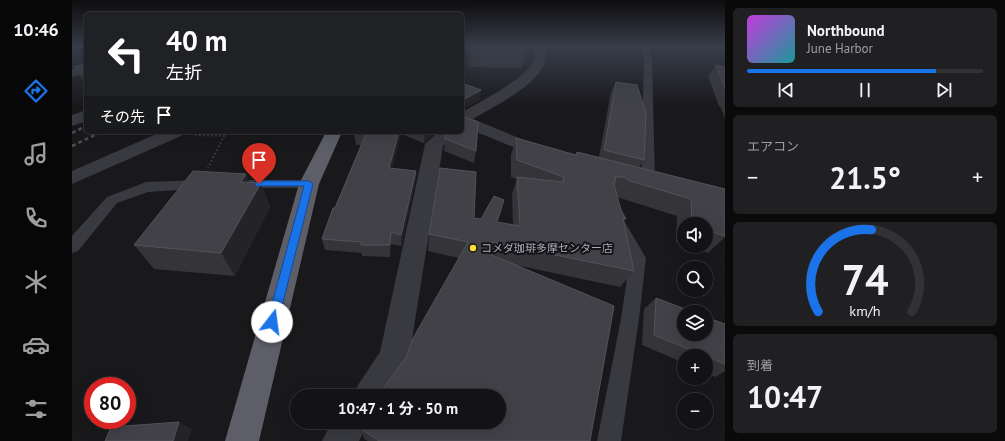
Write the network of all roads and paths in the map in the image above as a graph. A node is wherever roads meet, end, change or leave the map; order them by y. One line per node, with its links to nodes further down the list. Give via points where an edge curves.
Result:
1 (536, 67): 6 (street, via 511,90)
2 (648, 67): 15 (lane)
3 (84, 70): 4 (street)
4 (72, 73)
5 (84, 116): 7 (street)
6 (464, 119)
7 (72, 121)
8 (464, 124): 13 (street)
9 (170, 134): 14 (street)
10 (189, 134): 17 (path, via 224,136)
11 (333, 134): 16 (highway)
12 (445, 134): 22 (street, via 434,144 394,358)
13 (560, 159)
14 (72, 178)
15 (648, 183)
16 (309, 184): 19 (lane); 24 (highway)
17 (200, 185): 18 (lane); 21 (lane, via 146,187 112,200)
18 (215, 185)
19 (230, 185)
20 (614, 208): 26 (lane, via 619,226 638,258)
21 (72, 247)
22 (374, 389)
23 (347, 429): 25 (street)
24 (242, 441)
25 (339, 441)
26 (609, 441)

